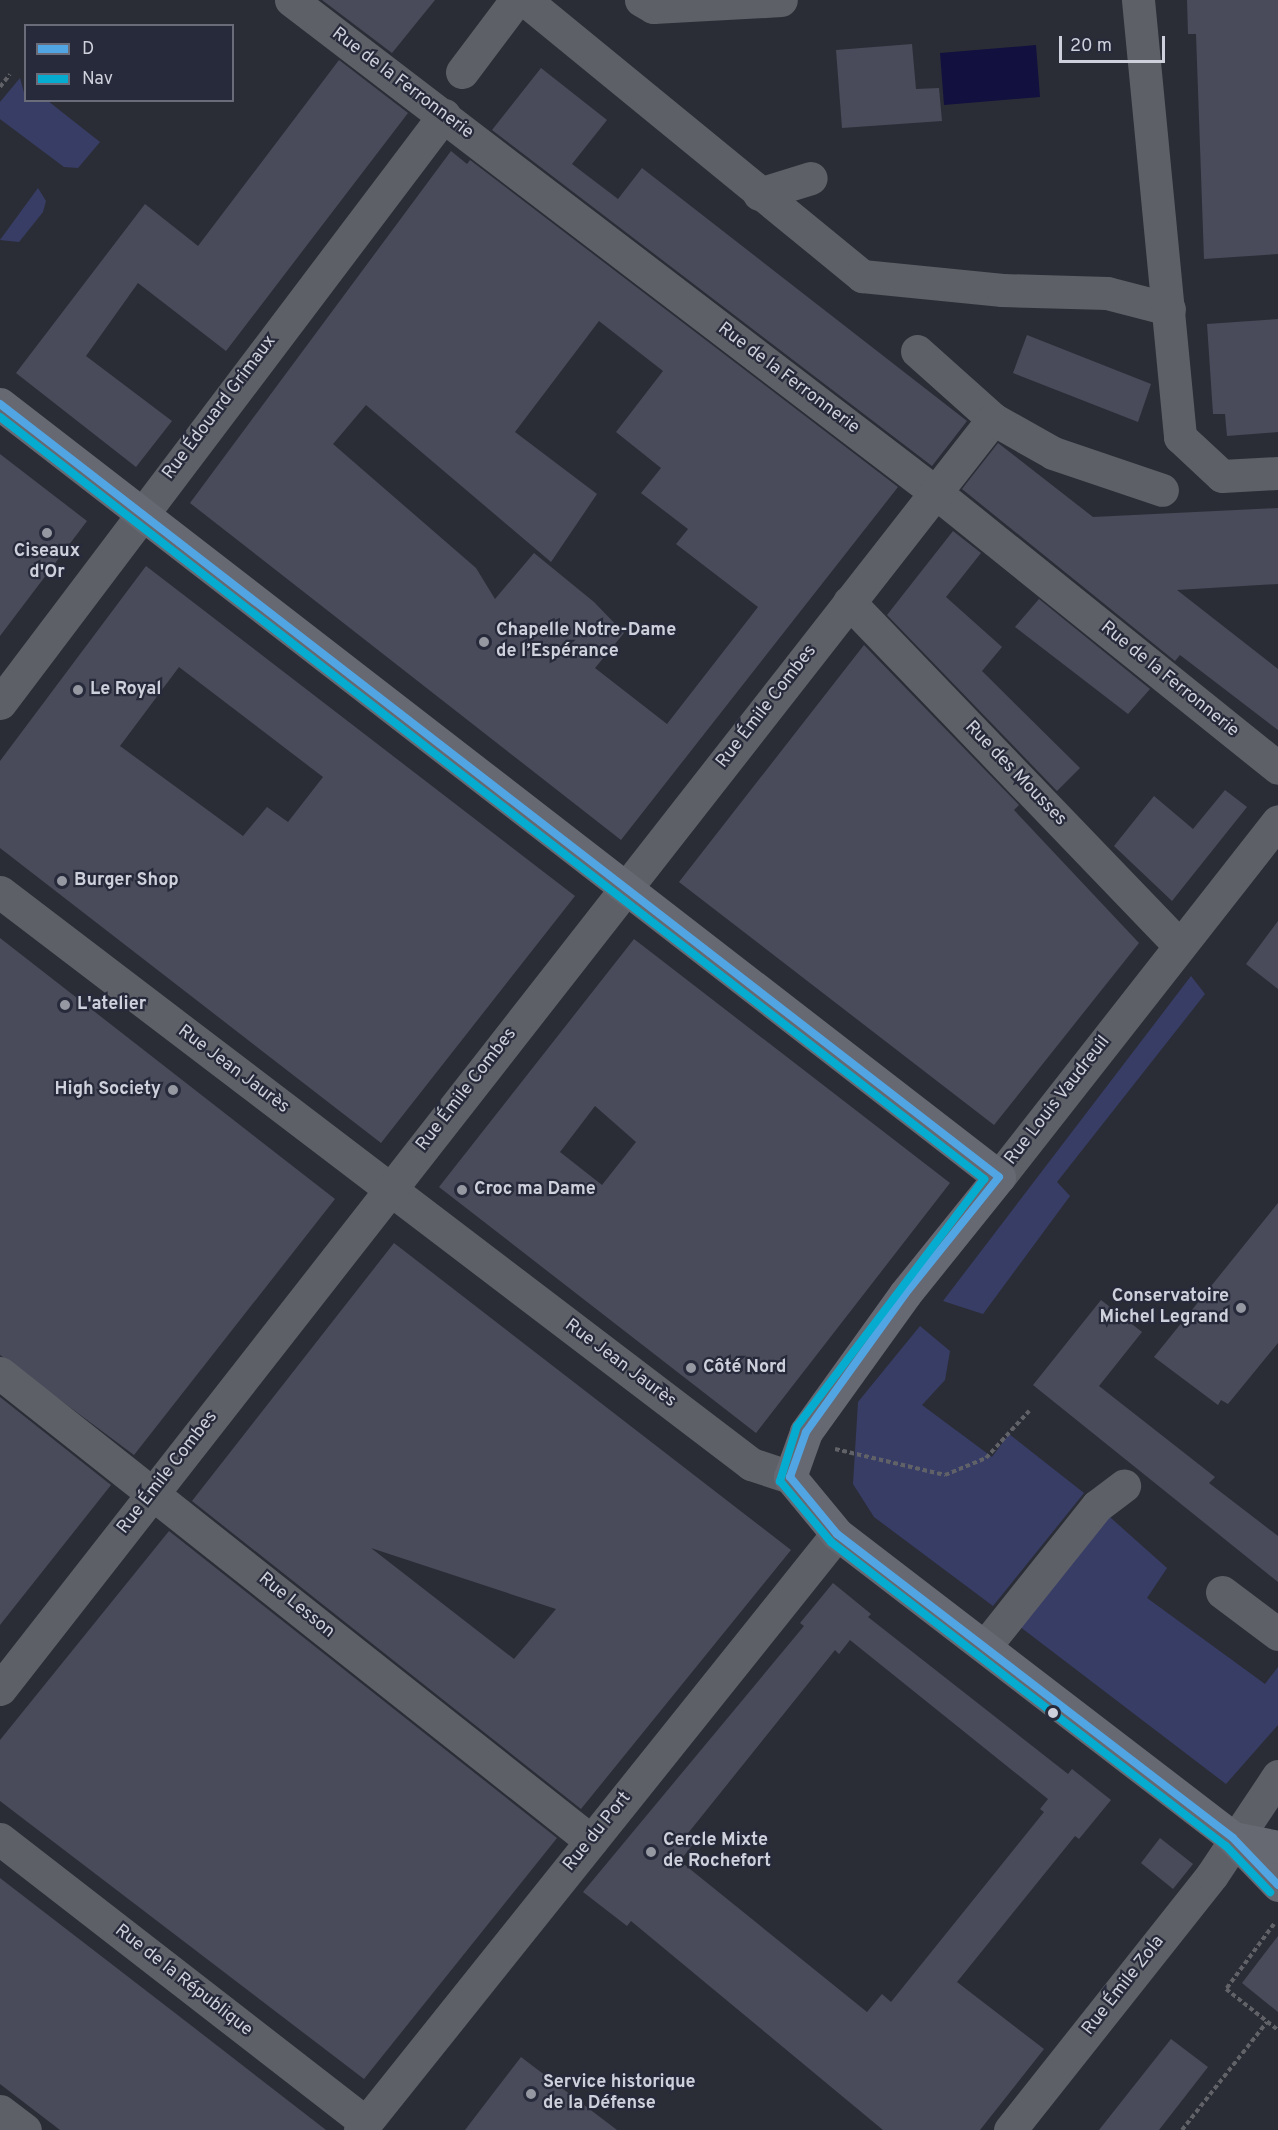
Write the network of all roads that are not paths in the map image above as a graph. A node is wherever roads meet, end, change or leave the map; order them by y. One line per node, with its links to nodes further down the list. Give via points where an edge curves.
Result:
1 (291, 0): 8 (street, Rue de la Ferronnerie)
2 (516, 0): 7 (street)
3 (525, 0): 10 (street)
4 (641, 0): 5 (street, via 652,7)
5 (781, 0)
6 (1138, 0): 11 (street)
7 (462, 72)
8 (444, 115): 17 (street, Rue de la Ferronnerie); 18 (street, Rue Édouard Grimaux)
9 (811, 178): 10 (street)
10 (759, 194): 11 (street, via 862,276 1107,293)
11 (1169, 309): 15 (street, via 1180,437 1222,476)
12 (917, 351): 14 (street)
13 (0, 404): 18 (main road)
14 (993, 419): 16 (street, via 1053,453); 17 (street, Rue Émile Combes)
15 (1278, 472)
16 (1162, 490)
17 (935, 492): 19 (street, Rue Émile Combes); 21 (street, Rue de la Ferronnerie)
18 (138, 516): 20 (street, Rue Édouard Grimaux); 23 (main road)
19 (849, 602): 23 (street, Rue Émile Combes); 25 (street, Rue des Mousses)
20 (0, 704)
21 (1278, 768)
22 (1278, 821): 25 (street, Rue Louis Vaudreuil)
23 (627, 886): 26 (main road); 27 (street, Rue Émile Combes)
24 (0, 892): 27 (street, Rue Jean Jaurès)
25 (1180, 945): 26 (street, Rue Louis Vaudreuil)
26 (999, 1177): 29 (main road, Rue Louis Vaudreuil, via 905,1294 806,1432)
27 (390, 1189): 29 (street, Rue Jean Jaurès, via 751,1464); 31 (street, Rue Émile Combes)
28 (0, 1373): 31 (street, Rue Lesson)
29 (789, 1477): 32 (main road)
30 (1124, 1486): 35 (street, via 1097,1506)
31 (154, 1492): 36 (street, Rue Émile Combes); 40 (street, Rue Lesson)
32 (837, 1534): 35 (main road); 40 (street, Rue du Port)
33 (1222, 1592): 34 (street)
34 (1278, 1634)
35 (986, 1645): 38 (main road)
36 (0, 1689)
37 (1278, 1776): 38 (street, Rue Émile Zola)
38 (1233, 1838): 41 (main road); 42 (main road); 46 (street, Rue Émile Zola, via 1212,1875)
39 (0, 1839): 44 (street, Rue de la République)
40 (591, 1841): 44 (street, Rue du Port)
41 (1278, 1847)
42 (1278, 1885)
43 (0, 2111): 45 (street)
44 (363, 2126)
45 (25, 2130)
46 (1010, 2130)

